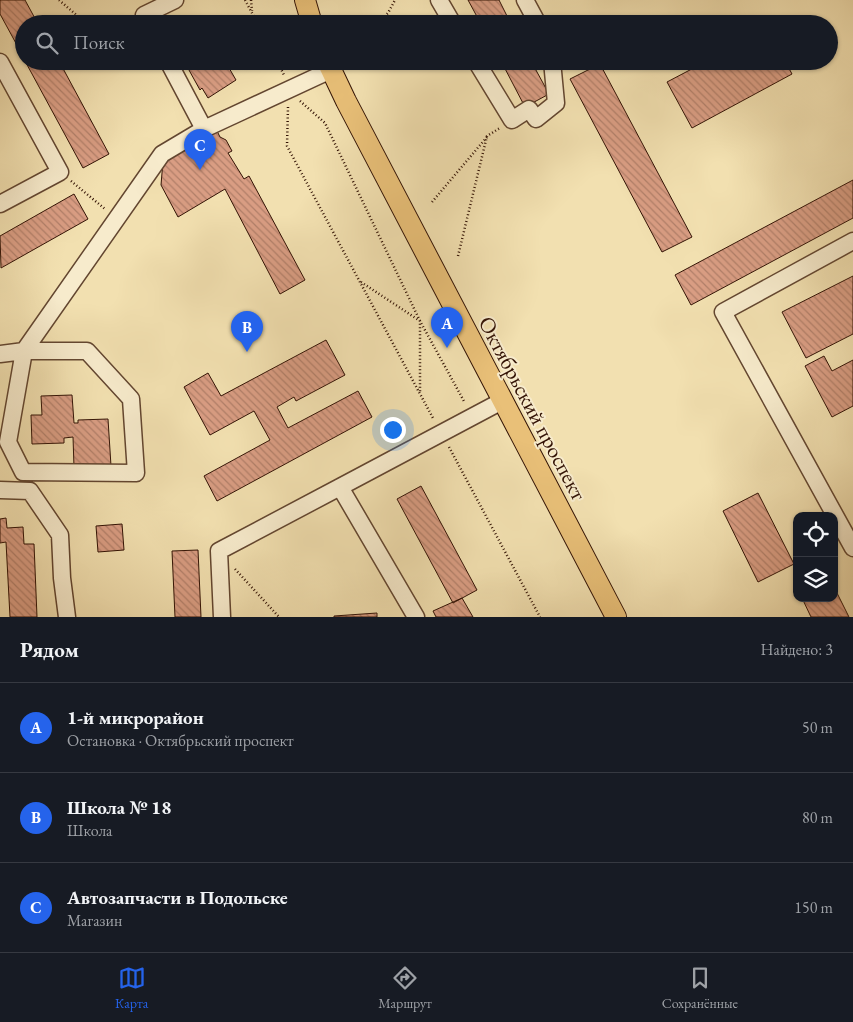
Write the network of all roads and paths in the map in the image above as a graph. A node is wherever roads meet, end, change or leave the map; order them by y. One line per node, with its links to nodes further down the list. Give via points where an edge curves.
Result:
1 (59, 0): 10 (path)
2 (175, 0): 11 (lane)
3 (245, 0): 9 (path)
4 (251, 0): 9 (path)
5 (305, 0): 13 (main road)
6 (394, 0): 14 (path)
7 (439, 0): 15 (lane)
8 (525, 0): 16 (lane)
9 (252, 12): 12 (path)
10 (76, 15)
11 (144, 15)
12 (254, 15)
13 (309, 15)
14 (386, 15)
15 (448, 15)
16 (533, 15)
17 (0, 62): 28 (lane)
18 (173, 70): 26 (lane)
19 (281, 70): 24 (path)
20 (322, 70): 24 (lane)
21 (331, 70): 39 (main road, Октябрьский проспект)
22 (481, 70): 25 (lane)
23 (553, 70): 25 (lane, via 556,103 536,118 529,109)
24 (288, 91): 26 (lane); 34 (path, via 287,146); 35 (path, via 325,123)
25 (512, 120): 27 (path)
26 (204, 128): 31 (lane, via 162,154)
27 (488, 136): 29 (path); 33 (path)
28 (60, 172): 30 (lane); 31 (path)
29 (432, 202)
30 (0, 204)
31 (117, 218): 36 (lane)
32 (853, 241): 46 (lane, via 723,312)
33 (458, 256)
34 (360, 282): 35 (path); 38 (path)
35 (420, 321): 38 (path); 40 (path)
36 (24, 351): 37 (lane); 42 (lane, via 8,442); 42 (lane, via 87,351 125,392 131,399 136,474)
37 (0, 354)
38 (420, 394): 41 (path)
39 (502, 401): 40 (lane); 53 (main road, Октябрьский проспект)
40 (472, 416): 41 (lane)
41 (441, 433): 44 (lane); 52 (path)
42 (22, 472): 43 (lane)
43 (0, 482)
44 (340, 487): 47 (lane); 51 (lane)
45 (0, 490): 48 (lane, via 30,491 60,535)
46 (853, 548)
47 (219, 552): 49 (lane); 50 (path)
48 (67, 617)
49 (222, 617)
50 (279, 617)
51 (416, 617)
52 (540, 617)
53 (616, 617)

